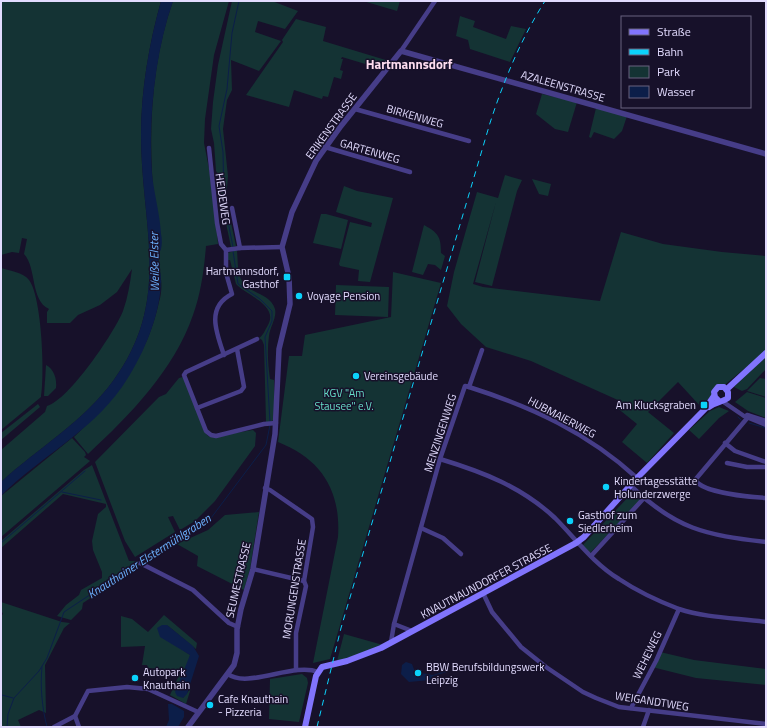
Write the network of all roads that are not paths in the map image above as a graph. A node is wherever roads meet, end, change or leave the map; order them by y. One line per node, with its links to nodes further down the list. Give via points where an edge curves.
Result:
1 (435, 1): 2 (street, ERIKENSTRASSE)
2 (401, 51): 3 (street, ERIKENSTRASSE); 7 (street, AZALEENSTRASSE)
3 (355, 109): 4 (street, BIRKENWEG); 5 (street, ERIKENSTRASSE)
4 (469, 141)
5 (326, 147): 8 (street, GARTENWEG); 10 (street, ERIKENSTRASSE, via 316,161 295,205)
6 (209, 148): 11 (street, HEIDEWEG, via 221,244)
7 (766, 154)
8 (410, 172)
9 (232, 208): 11 (street, HEIDEWEG)
10 (282, 247): 11 (street); 24 (street, SEUMESTRASSE, via 289,277 290,304 278,349)
11 (233, 249): 16 (street, HEIDEWEG, via 226,273 232,294 219,303 215,316 218,338)
12 (257, 339): 13 (street)
13 (236, 349): 16 (street); 21 (street, via 244,387 241,391)
14 (482, 350): 17 (street, MENZINGENWEG)
15 (766, 353): 18 (main road)
16 (224, 355): 21 (street, via 184,375)
17 (469, 387): 27 (street, MENZINGENWEG, via 465,386); 31 (street, HUBMAIERWEG, via 517,403 558,422 584,436)
18 (727, 389): 19 (main road); 20 (main road, via 718,387 714,392)
19 (728, 396): 20 (main road); 22 (street, via 734,406)
20 (718, 399): 22 (street); 31 (main road, KNAUTNAUNDORFER STRASSE, via 706,408)
21 (197, 408): 24 (street, via 210,436)
22 (748, 417): 23 (street); 25 (street); 26 (street)
23 (766, 421)
24 (271, 423): 33 (street, SEUMESTRASSE, via 274,446)
25 (766, 425)
26 (725, 443): 28 (street, via 735,451); 35 (street, via 697,476 696,482 728,493)
27 (440, 459): 36 (street, MENZINGENWEG); 38 (street, via 489,475 529,497 556,519)
28 (766, 462)
29 (727, 463): 30 (street)
30 (766, 467)
31 (638, 478): 32 (main road, KNAUTNAUNDORFER STRASSE)
32 (631, 486): 34 (street); 38 (main road, KNAUTNAUNDORFER STRASSE)
33 (265, 488): 42 (street, SEUMESTRASSE); 43 (street, MORUNGENSTRASSE, via 312,519 313,528)
34 (644, 498): 37 (street, via 666,516 695,530 716,536); 40 (street)
35 (766, 498)
36 (421, 528): 39 (street, via 443,538); 47 (street, MENZINGENWEG)
37 (766, 542)
38 (576, 543): 40 (street); 44 (main road, KNAUTNAUNDORFER STRASSE)
39 (461, 554)
40 (590, 556): 45 (street, via 617,578)
41 (140, 563): 48 (street, via 193,590 229,623)
42 (253, 569): 43 (street); 48 (street, SEUMESTRASSE)
43 (304, 581): 51 (street, MORUNGENSTRASSE, via 306,586 294,646)
44 (483, 593): 49 (main road, KNAUTNAUNDORFER STRASSE); 54 (street, WEIGANDTWEG, via 492,612 504,628 521,647 546,667 583,692 619,707)
45 (679, 609): 46 (street); 54 (street, WEHEWEG)
46 (766, 622)
47 (394, 624): 49 (street); 50 (street, MENZINGENWEG)
48 (238, 627): 53 (street, SEUMESTRASSE, via 237,653)
49 (412, 631): 50 (main road, KNAUTNAUNDORFER STRASSE)
50 (391, 642): 52 (main road, KNAUTNAUNDORFER STRASSE, via 366,655 325,666)
51 (296, 670): 52 (street, via 308,669); 53 (street, via 240,679)
52 (318, 672): 62 (main road)
53 (228, 674): 56 (street, SEUMESTRASSE)
54 (631, 708): 55 (street, WEIGANDTWEG)
55 (649, 710): 58 (street, WEIGANDTWEG); 63 (street)
56 (198, 712): 57 (street, via 148,689 127,687 88,691); 61 (street, SEUMESTRASSE)
57 (75, 716): 59 (street); 60 (street)
58 (766, 724)
59 (54, 727)
60 (79, 727)
61 (188, 727)
62 (305, 727)
63 (643, 727)

